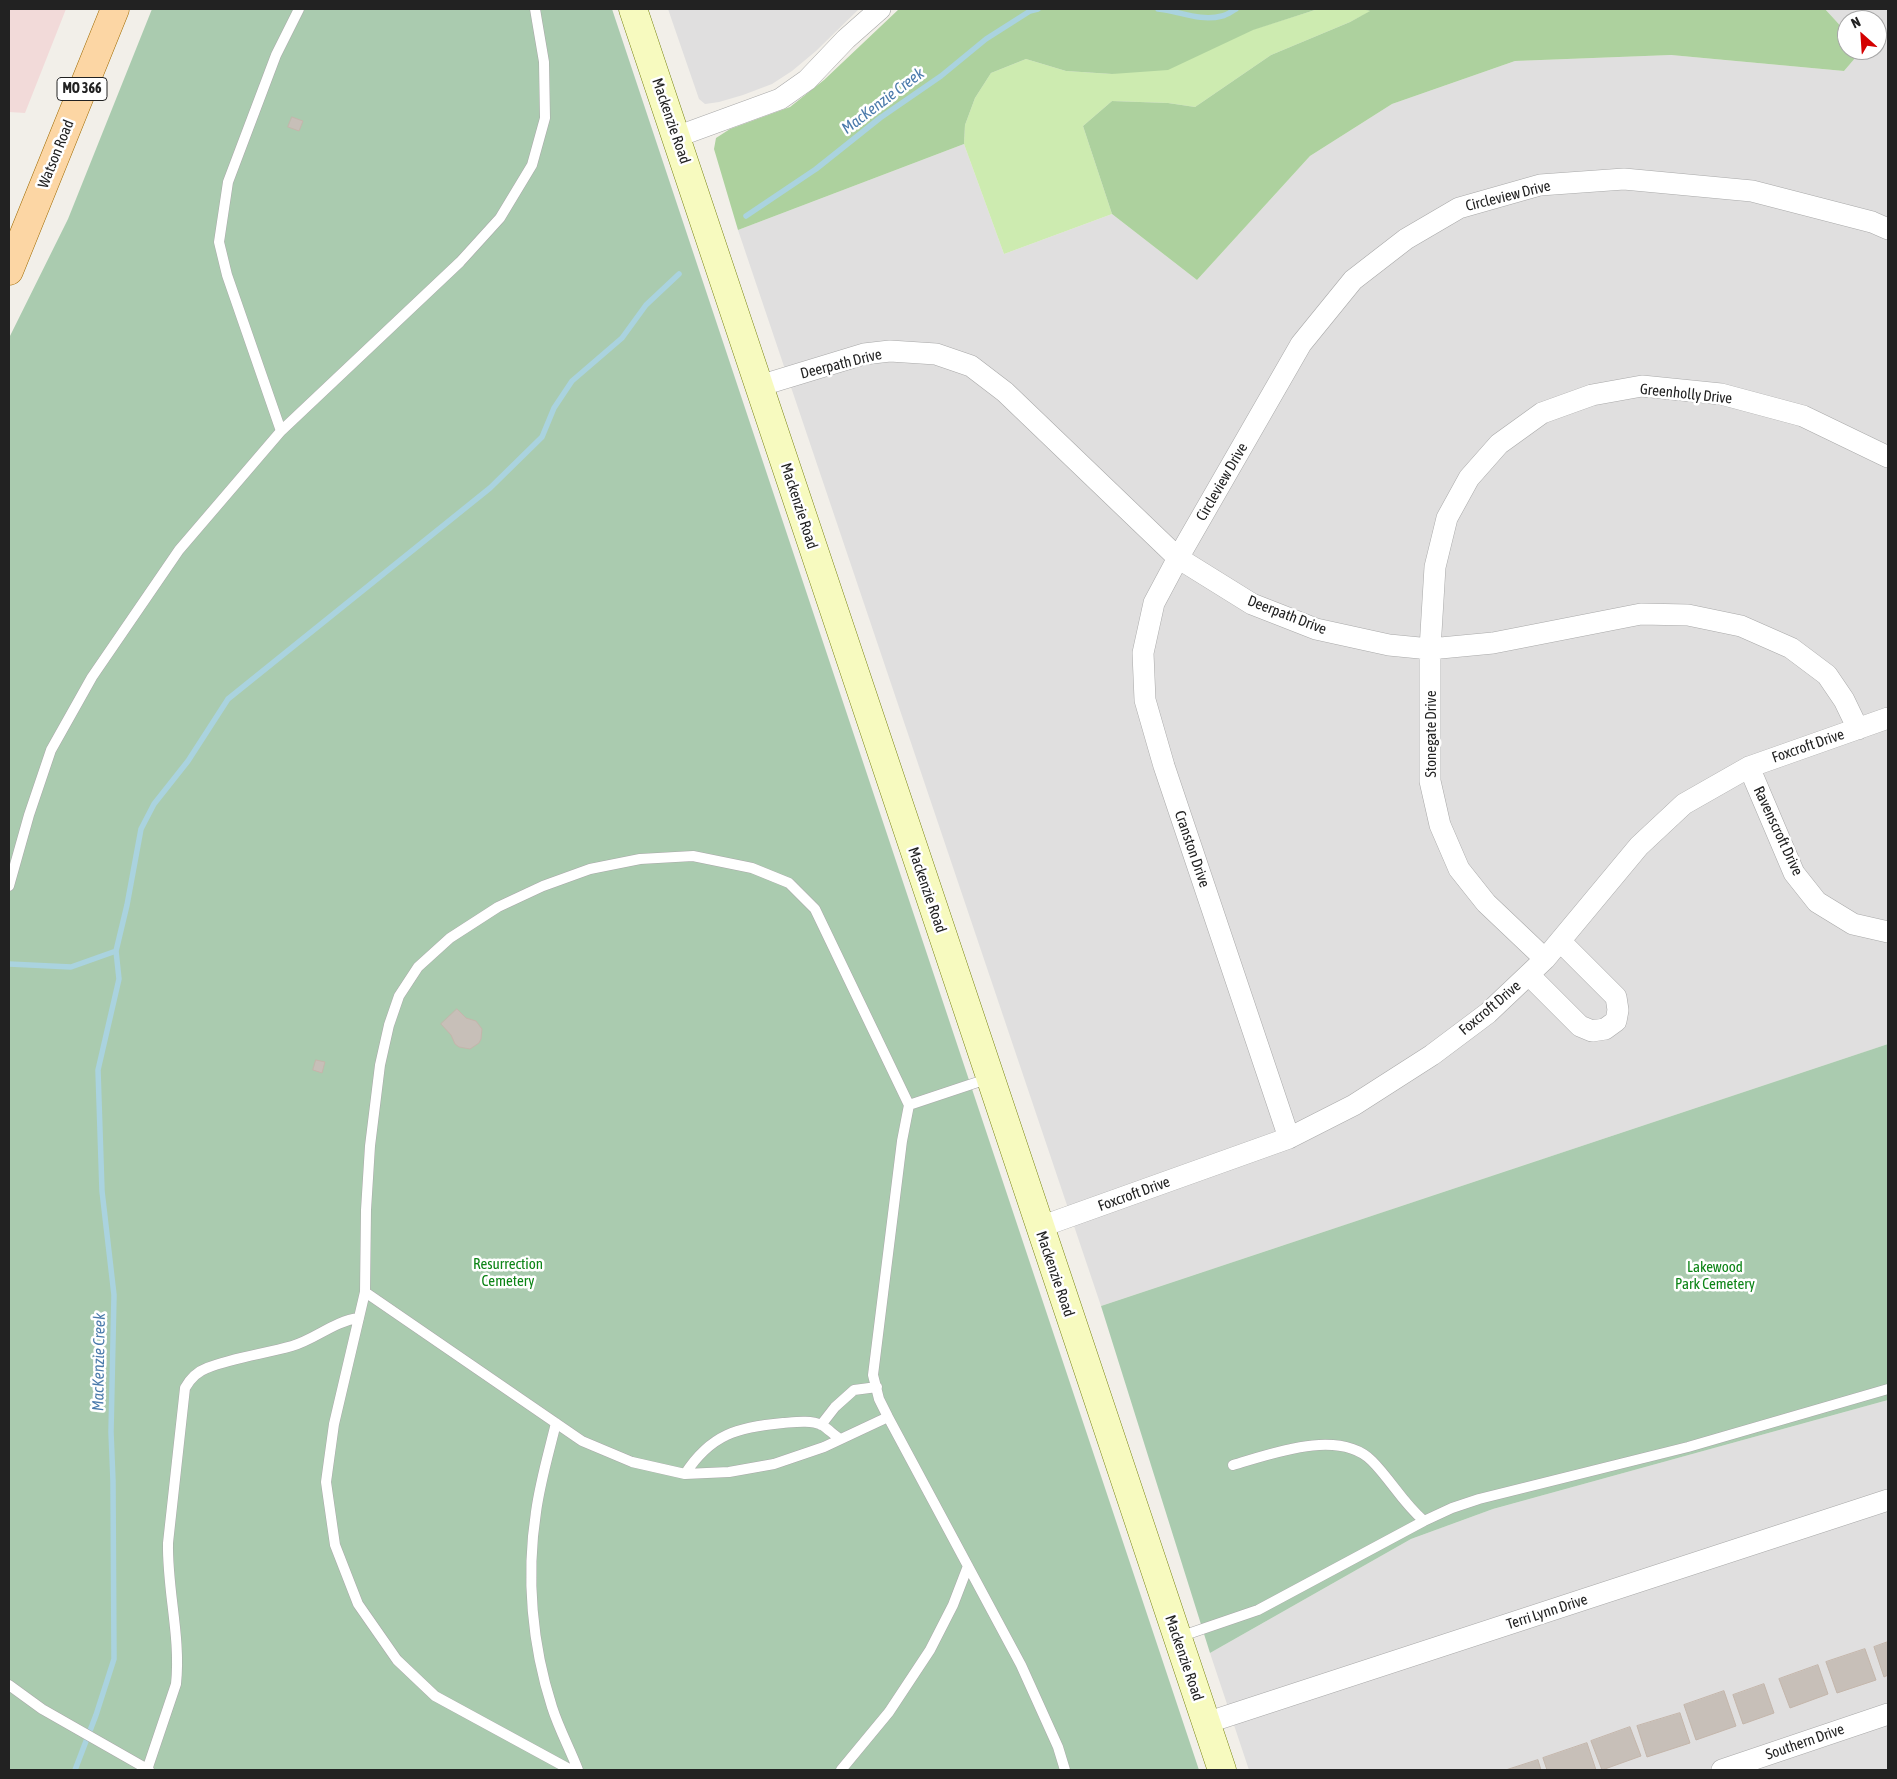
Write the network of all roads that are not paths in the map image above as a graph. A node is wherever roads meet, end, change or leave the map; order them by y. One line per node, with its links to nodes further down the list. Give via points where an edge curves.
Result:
1 (115, 9): 8 (main road, Watson Road / MO 366)
2 (299, 9): 10 (lane, via 276,55 228,182 219,242 226,275)
3 (535, 9): 10 (lane, via 544,62 545,118 532,165 500,218 460,262)
4 (633, 9): 6 (main road, Mackenzie Road)
5 (880, 9): 6 (street, via 807,80 780,99)
6 (676, 137): 9 (main road, Mackenzie Road)
7 (1888, 229): 12 (street, Circleview Drive, via 1752,191 1624,179 1540,185 1459,208 1406,239 1353,280 1301,344)
8 (9, 271)
9 (759, 386): 12 (street, Deerpath Drive, via 864,354 890,351 936,354 971,366 1005,392); 22 (main road, Mackenzie Road)
10 (281, 431): 17 (lane, via 178,550 92,677 51,750)
11 (1888, 457): 13 (street, Greenholly Drive, via 1803,416 1721,394 1642,386 1592,395 1542,413 1499,444 1469,478 1447,518 1435,567)
12 (1178, 558): 13 (street, Deerpath Drive, via 1252,604 1316,628 1390,645); 24 (street, Cranston Drive, via 1154,603 1143,653 1145,700 1164,766)
13 (1430, 649): 15 (street, Deerpath Drive, via 1493,643 1641,614 1688,615 1741,626 1790,648 1826,675 1844,700); 20 (street, Stonegate Drive, via 1430,781 1440,826 1459,869 1486,903)
14 (1888, 718): 15 (street, Foxcroft Drive)
15 (1858, 729): 16 (street, Foxcroft Drive)
16 (1749, 767): 18 (street, Ravenscroft Drive, via 1794,873 1817,902 1853,924); 19 (street, Foxcroft Drive, via 1684,804 1639,846)
17 (9, 886)
18 (1888, 932)
19 (1560, 941): 20 (street, Foxcroft Drive); 21 (street, via 1616,997 1616,1021 1606,1030 1580,1026)
20 (1545, 959): 21 (street, Foxcroft Drive)
21 (1529, 975): 24 (street, Foxcroft Drive, via 1488,1013 1432,1055 1354,1105)
22 (990, 1078): 23 (lane); 25 (main road, Mackenzie Road)
23 (909, 1106): 26 (lane, via 815,909 789,883 752,868 692,856 640,859 590,869 498,907 450,938 418,967 399,996 380,1065 370,1146); 28 (lane, via 874,1375)
24 (1289, 1138): 25 (street, Foxcroft Drive)
25 (1040, 1227): 39 (main road, Mackenzie Road)
26 (365, 1292): 27 (lane); 31 (lane)
27 (358, 1318): 43 (lane, via 346,1320 292,1346 208,1368 190,1379 185,1388 168,1543 178,1670); 44 (lane, via 334,1424 326,1482 335,1545 358,1604 397,1660 434,1696)
28 (876, 1387): 30 (lane); 32 (lane, via 854,1390 835,1407)
29 (1888, 1389): 37 (lane, via 1688,1446 1479,1499)
30 (888, 1417): 33 (lane); 38 (lane)
31 (556, 1423): 35 (lane, via 582,1441 632,1462); 45 (lane, via 536,1512 531,1576 539,1661 553,1709)
32 (822, 1425): 33 (lane); 35 (lane, via 806,1422 741,1429 706,1447)
33 (840, 1439): 35 (lane, via 774,1464 729,1472)
34 (1233, 1465): 37 (lane, via 1296,1447 1325,1445 1352,1448 1370,1459 1411,1510)
35 (685, 1474)
36 (1888, 1500): 42 (street, Terri Lynn Drive)
37 (1424, 1521): 39 (lane, via 1258,1610)
38 (968, 1566): 46 (lane, via 930,1650 890,1712); 47 (lane, via 1021,1665)
39 (1178, 1638): 42 (main road, Mackenzie Road)
40 (9, 1685): 43 (lane, via 42,1709)
41 (1888, 1714): 49 (street, Southern Drive)
42 (1206, 1723): 48 (main road, Mackenzie Road)
43 (148, 1770)
44 (571, 1770)
45 (578, 1770)
46 (841, 1770)
47 (1065, 1770)
48 (1222, 1770)
49 (1722, 1770)

